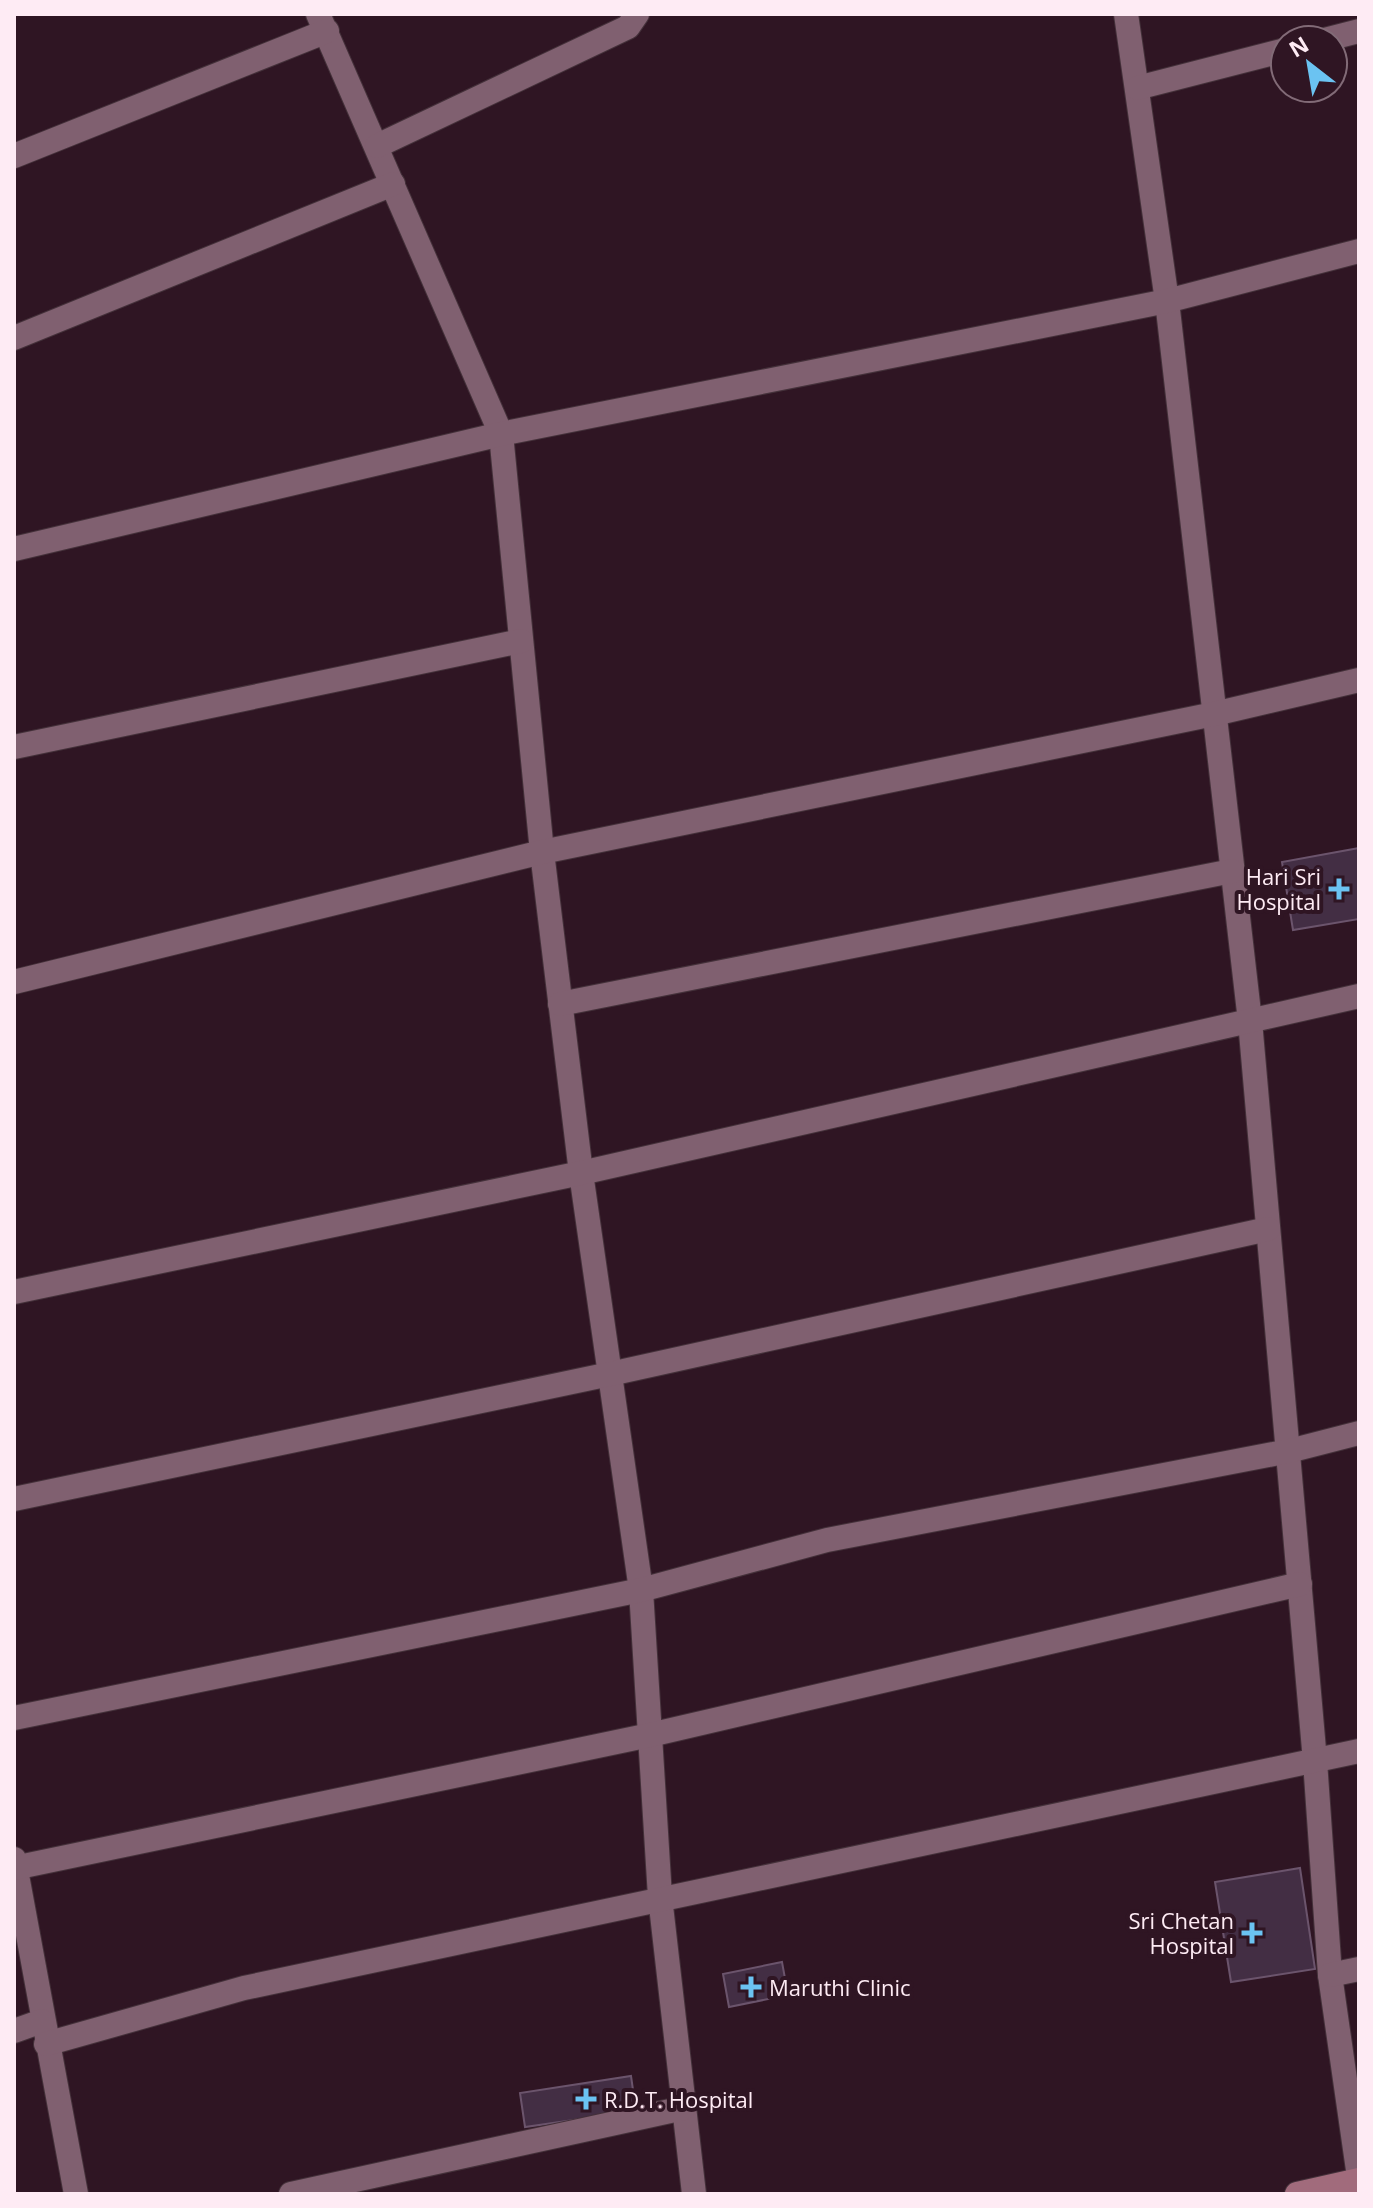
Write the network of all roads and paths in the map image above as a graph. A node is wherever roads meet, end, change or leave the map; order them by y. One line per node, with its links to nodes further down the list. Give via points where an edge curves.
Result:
1 (637, 14): 6 (street, via 628,27)
2 (1126, 14): 5 (street)
3 (322, 22): 6 (street); 7 (street)
4 (1269, 54): 5 (street)
5 (1137, 88): 10 (street)
6 (377, 146): 8 (street)
7 (14, 156)
8 (393, 184): 11 (street); 12 (street)
9 (1359, 251): 10 (street)
10 (1167, 301): 12 (street); 16 (street)
11 (14, 338)
12 (501, 434): 13 (street); 14 (street)
13 (14, 549)
14 (521, 641): 17 (street); 18 (street)
15 (1359, 680): 16 (street)
16 (1214, 714): 18 (street); 19 (street)
17 (14, 747)
18 (542, 852): 20 (street); 22 (street)
19 (1232, 871): 22 (street); 23 (street)
20 (14, 982)
21 (1359, 996): 23 (street)
22 (560, 1004): 24 (street)
23 (1250, 1021): 24 (street); 25 (street)
24 (581, 1173): 26 (street); 27 (street)
25 (1268, 1229): 27 (street); 29 (street)
26 (14, 1292)
27 (610, 1374): 30 (street); 32 (street)
28 (1359, 1433): 29 (street)
29 (1289, 1451): 31 (street); 32 (street, via 827,1540)
30 (14, 1499)
31 (1300, 1584): 34 (street); 36 (street)
32 (641, 1590): 33 (street); 34 (street)
33 (14, 1718)
34 (650, 1735): 37 (street); 38 (street)
35 (1359, 1751): 36 (street)
36 (1315, 1761): 38 (street); 40 (street)
37 (14, 1864): 42 (street)
38 (660, 1897): 42 (street); 43 (street)
39 (1359, 1969): 40 (street)
40 (1330, 1975): 44 (street)
41 (14, 2031): 42 (street)
42 (44, 2032): 45 (street)
43 (684, 2108): 46 (street); 47 (street)
44 (1359, 2178): 48 (street)
45 (76, 2194)
46 (291, 2194)
47 (694, 2194)
48 (1297, 2194)

